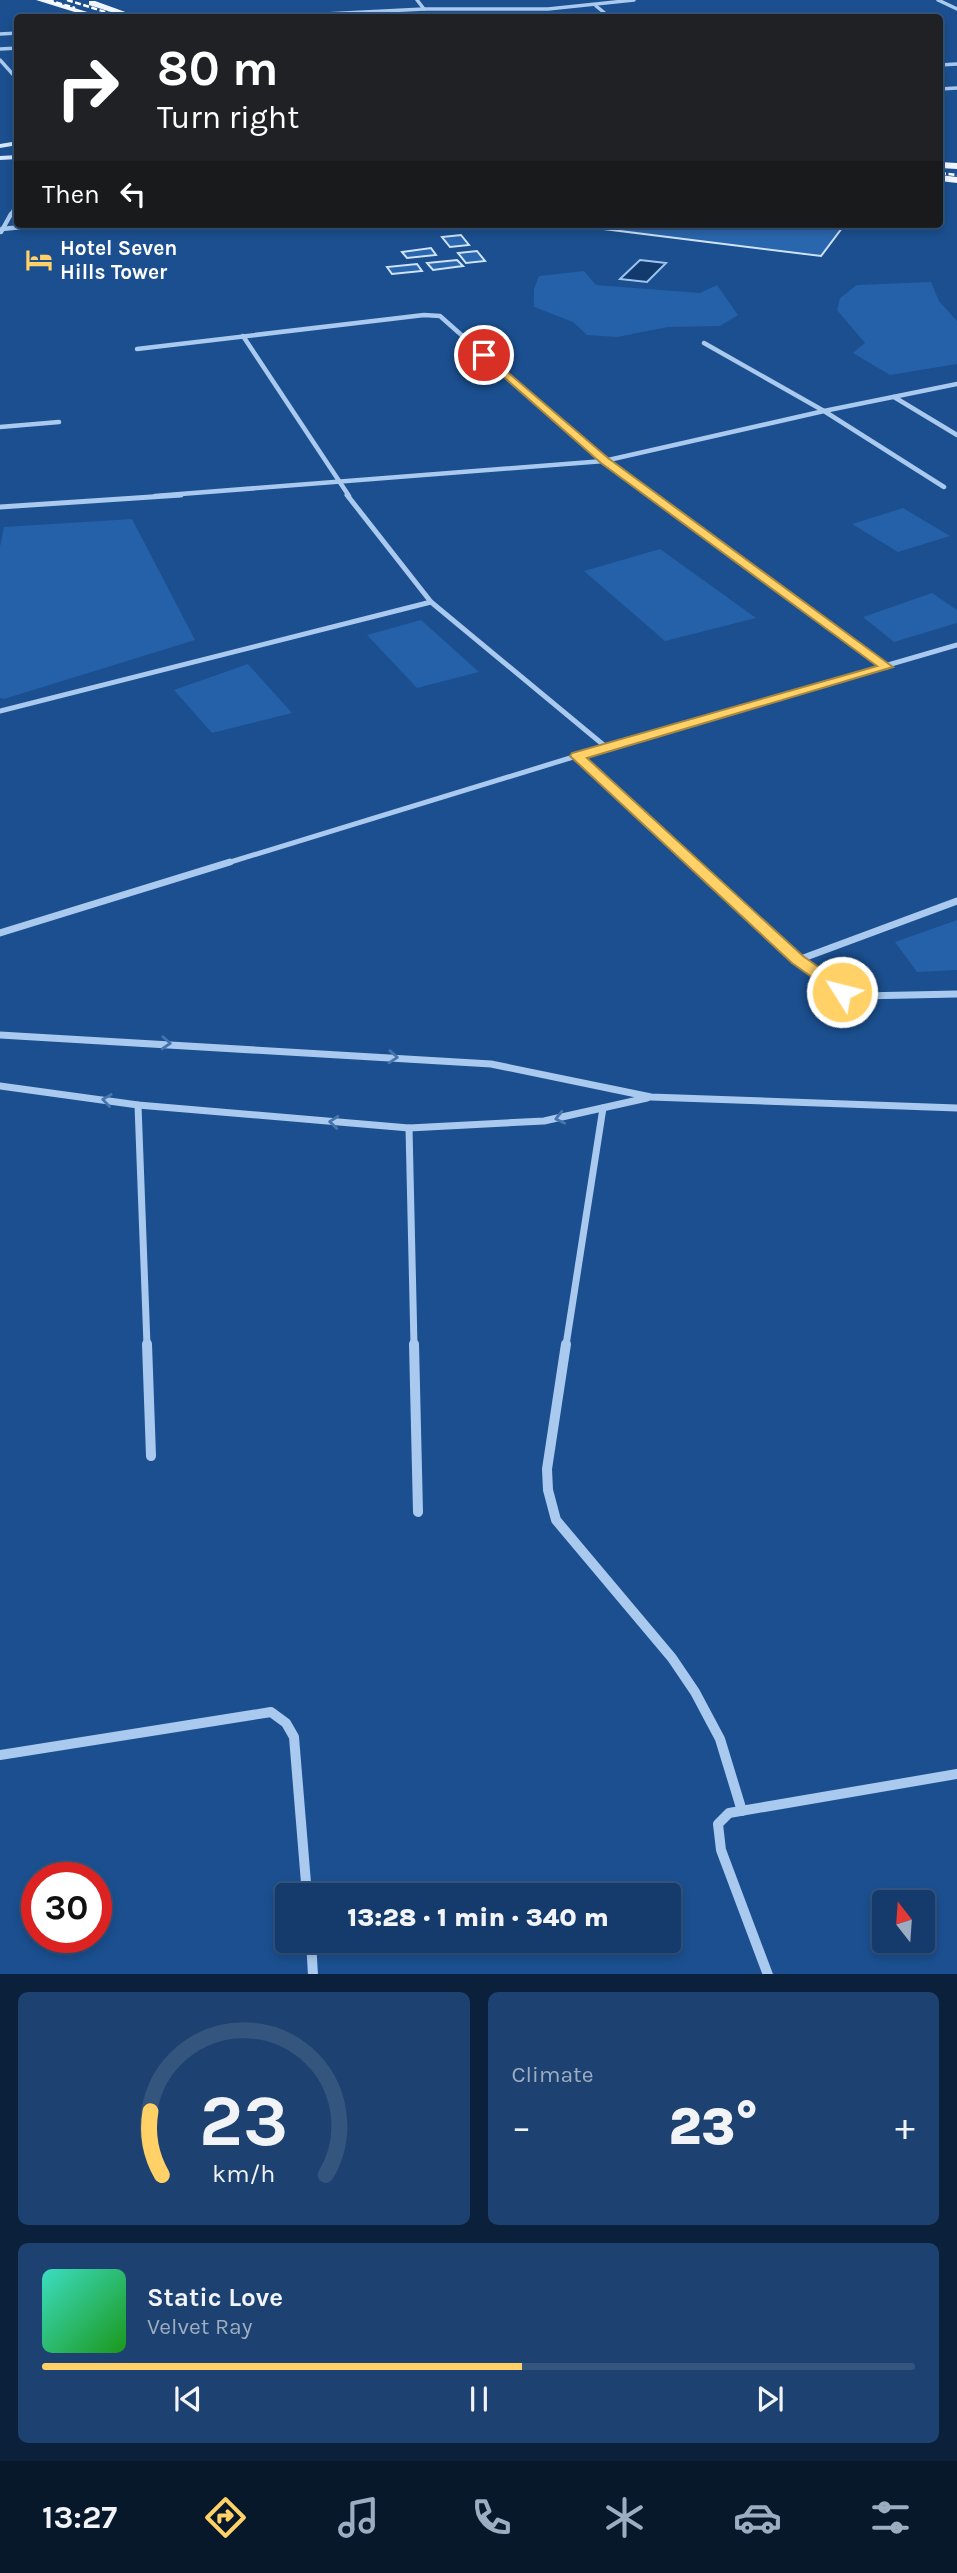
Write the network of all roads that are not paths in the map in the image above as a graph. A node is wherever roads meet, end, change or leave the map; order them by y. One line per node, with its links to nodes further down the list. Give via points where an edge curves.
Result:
1 (40, 0): 9 (main road)
2 (82, 0): 10 (main road)
3 (417, 0): 7 (street)
4 (634, 0): 6 (street)
5 (938, 0): 8 (street)
6 (596, 6): 7 (street); 12 (street)
7 (424, 9): 11 (street)
8 (957, 9)
9 (92, 14)
10 (126, 14)
11 (324, 14)
12 (606, 14)
13 (0, 60): 14 (street)
14 (10, 68): 15 (street); 16 (street)
15 (0, 69)
16 (14, 74)
17 (14, 209): 19 (street)
18 (23, 228): 19 (street)
19 (1, 231)
20 (243, 336): 22 (street); 29 (street, via 440,316); 30 (street)
21 (704, 343): 25 (street)
22 (137, 349)
23 (957, 384): 24 (street)
24 (893, 397): 25 (street); 28 (street)
25 (824, 411): 29 (street); 31 (street)
26 (60, 422): 27 (street)
27 (0, 427)
28 (957, 435)
29 (604, 461): 30 (street); 35 (street)
30 (339, 484): 32 (street); 33 (street)
31 (944, 487)
32 (0, 507)
33 (431, 602): 36 (street); 37 (street)
34 (957, 645): 35 (street)
35 (887, 667): 37 (street)
36 (0, 711)
37 (606, 747): 38 (street)
38 (577, 756): 40 (street); 41 (street)
39 (957, 901): 41 (street)
40 (0, 933)
41 (797, 960): 42 (street, via 851,995)
42 (957, 993)
43 (0, 1035): 45 (street, one-way to 45, via 491,1064)
44 (0, 1086): 46 (street, one-way to 44)
45 (651, 1097): 47 (street); 48 (street)
46 (138, 1105): 49 (street, one-way to 46); 50 (street)
47 (603, 1108): 49 (street, one-way to 49, via 544,1121); 54 (street, via 547,1469 548,1490 556,1520 695,1692 720,1739)
48 (957, 1108)
49 (409, 1128): 51 (street)
50 (151, 1456)
51 (418, 1512)
52 (0, 1755): 55 (street, via 271,1712 286,1723 294,1737)
53 (957, 1774): 54 (street)
54 (742, 1811): 58 (street, via 729,1813 718,1824 721,1850)
55 (306, 1883)
56 (312, 1953): 57 (street)
57 (313, 1974)
58 (768, 1974)

